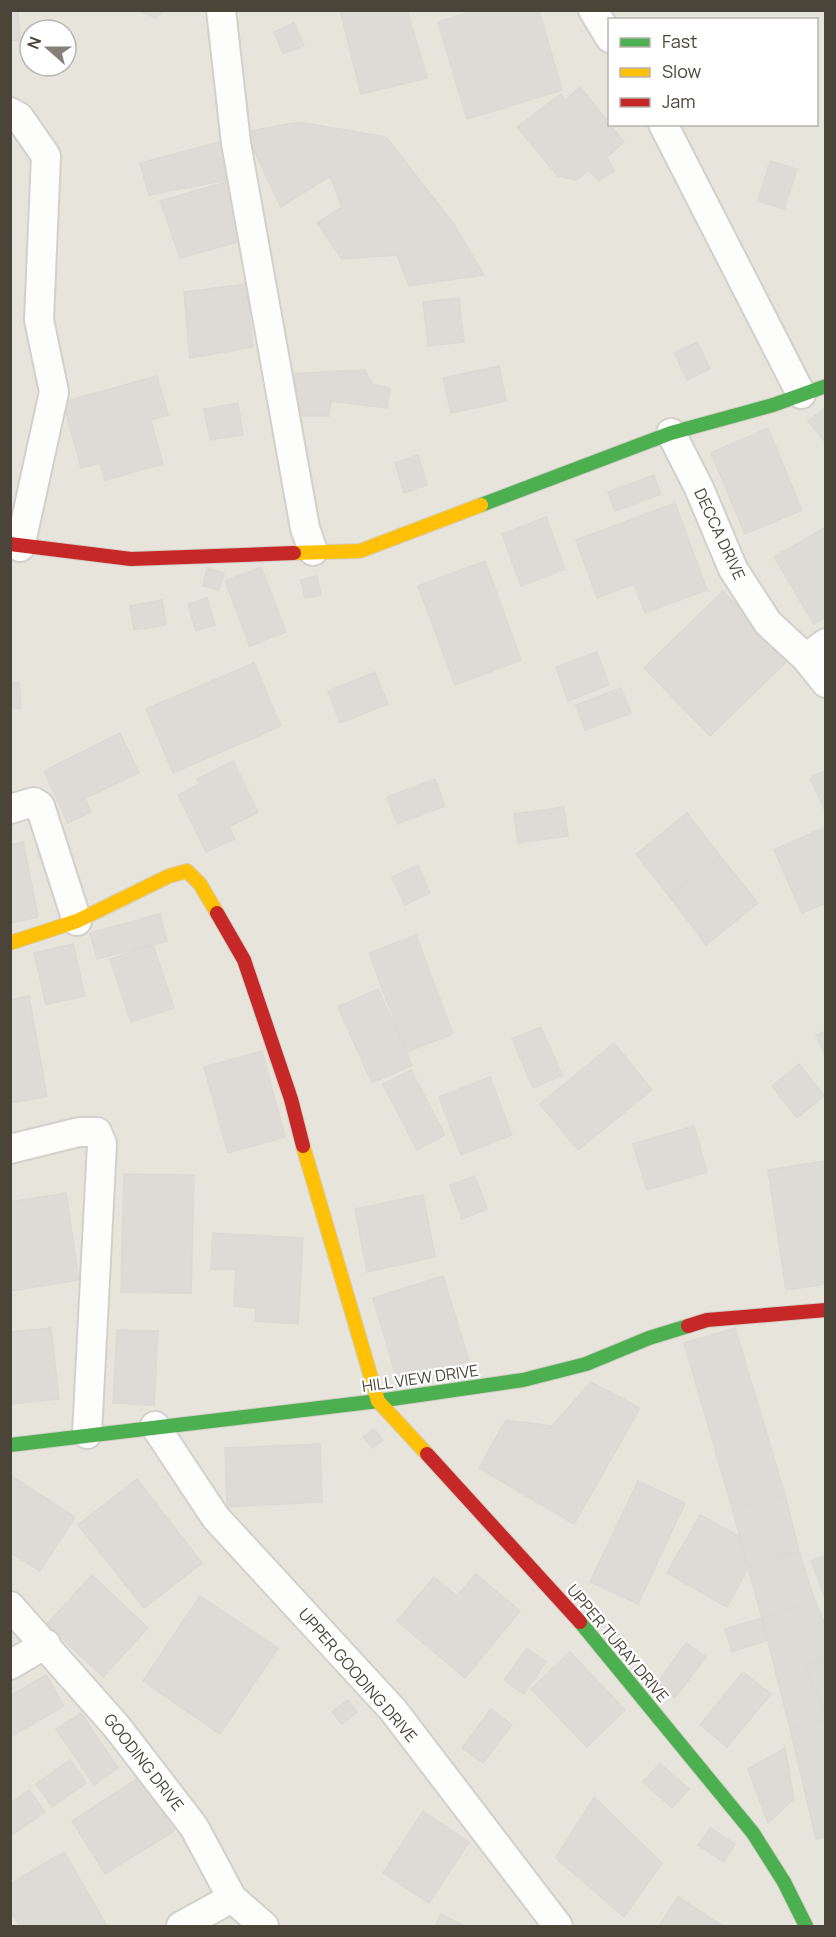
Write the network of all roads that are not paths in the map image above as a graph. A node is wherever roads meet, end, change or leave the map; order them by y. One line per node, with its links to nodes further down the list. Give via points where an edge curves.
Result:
1 (221, 10): 9 (street, via 236,143 305,528)
2 (593, 10): 3 (street)
3 (608, 36)
4 (10, 112): 8 (street, via 19,117 46,156 39,320 54,392)
5 (664, 126): 6 (street)
6 (813, 390): 7 (street)
7 (671, 433): 9 (street, via 360,551); 10 (street, DECCA DRIVE, via 733,569 768,623)
8 (15, 546): 9 (street, via 131,559)
9 (313, 551)
10 (816, 650): 11 (street, DECCA DRIVE)
11 (825, 683)
12 (10, 809): 13 (street, via 34,802 40,806)
13 (77, 921): 14 (street); 17 (street, via 168,876 187,872 200,884 244,960 291,1099 316,1197)
14 (10, 943)
15 (10, 1149): 19 (street, via 80,1132 97,1132 102,1144)
16 (825, 1310): 17 (street, HILL VIEW DRIVE, via 707,1320 586,1364 523,1380)
17 (378, 1401): 18 (street, HILL VIEW DRIVE); 28 (street, UPPER TURAY DRIVE, via 554,1591 753,1833 784,1881)
18 (155, 1426): 19 (street, HILL VIEW DRIVE); 27 (street, UPPER GOODING DRIVE, via 216,1518 393,1710)
19 (87, 1434): 20 (street, HILL VIEW DRIVE)
20 (10, 1445)
21 (10, 1606): 22 (street, GOODING DRIVE)
22 (46, 1644): 23 (street); 24 (street, GOODING DRIVE, via 117,1727 194,1827)
23 (10, 1665)
24 (232, 1898): 25 (street); 26 (street, GOODING DRIVE)
25 (181, 1926)
26 (264, 1926)
27 (558, 1926)
28 (806, 1926)

